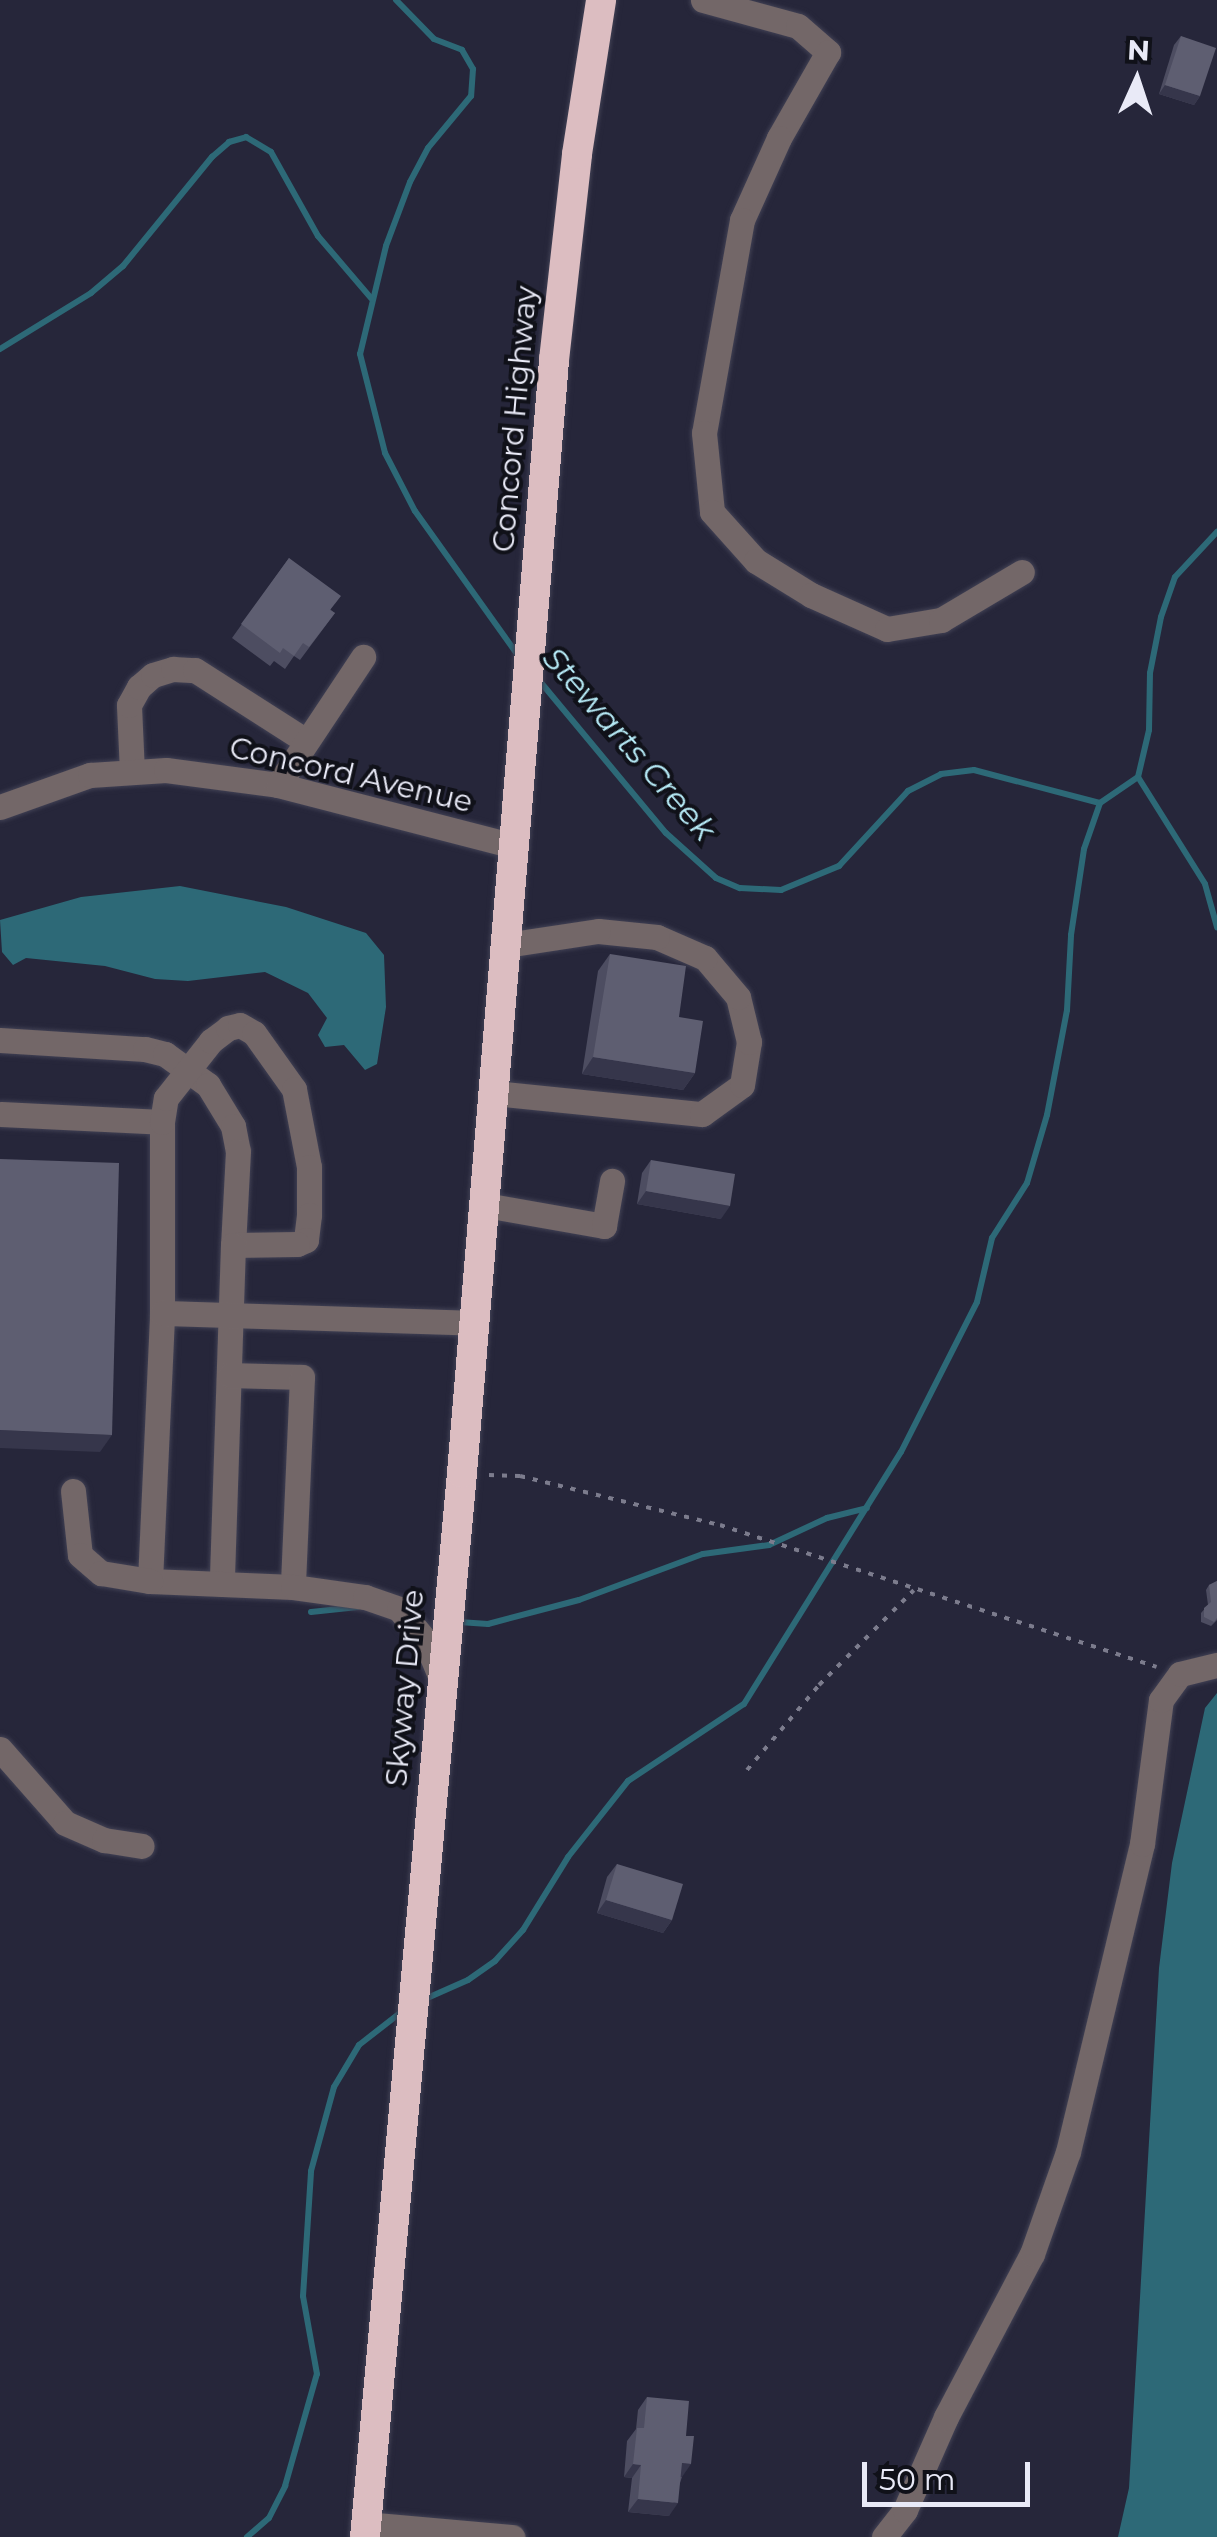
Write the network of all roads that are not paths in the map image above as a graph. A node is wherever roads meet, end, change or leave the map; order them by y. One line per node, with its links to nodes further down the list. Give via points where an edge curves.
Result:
1 (601, 0): 9 (highway, Concord Highway, via 554,360)
2 (703, 0): 3 (street, via 798,26 828,52 778,138 742,220 704,433 712,512 756,561 887,629 942,620)
3 (1022, 572)
4 (363, 656): 5 (street)
5 (306, 741): 6 (street, via 195,670 173,669 139,686 129,705); 7 (street)
6 (132, 772): 7 (street, Concord Avenue, via 166,770); 8 (street, Concord Avenue, via 90,774)
7 (278, 785): 9 (street, Concord Avenue)
8 (0, 807)
9 (514, 846): 10 (highway, Skyway Drive)
10 (505, 945): 13 (highway, Skyway Drive); 13 (street, via 598,931 657,937 705,958 738,996 750,1042 742,1086 702,1114)
11 (0, 1040): 12 (street, via 145,1049)
12 (186, 1068): 15 (street, via 166,1098); 18 (street, via 208,1085 233,1126); 18 (street, via 211,1040 240,1026 254,1033 294,1089 309,1167 306,1240)
13 (494, 1093): 17 (highway, Skyway Drive)
14 (1, 1114): 15 (street)
15 (162, 1122): 19 (street)
16 (612, 1180): 17 (street, via 604,1226)
17 (485, 1205): 21 (highway, Skyway Drive)
18 (233, 1244): 20 (street)
19 (162, 1313): 20 (street); 24 (street)
20 (232, 1316): 21 (street); 22 (street)
21 (472, 1323): 28 (highway, Skyway Drive)
22 (230, 1375): 25 (street); 26 (street, via 302,1377)
23 (73, 1491): 24 (street, via 80,1554 101,1574)
24 (150, 1581): 25 (street)
25 (222, 1584): 26 (street)
26 (293, 1587): 28 (street, via 365,1596 399,1609 425,1640)
27 (1217, 1664): 33 (street, via 1180,1674 1161,1700 1142,1844 1068,2152 1032,2254 905,2510)
28 (441, 1678): 31 (highway, Skyway Drive)
29 (0, 1749): 30 (street, via 65,1823 104,1840)
30 (142, 1846)
31 (366, 2531): 32 (street)
32 (512, 2537)
33 (884, 2537)

